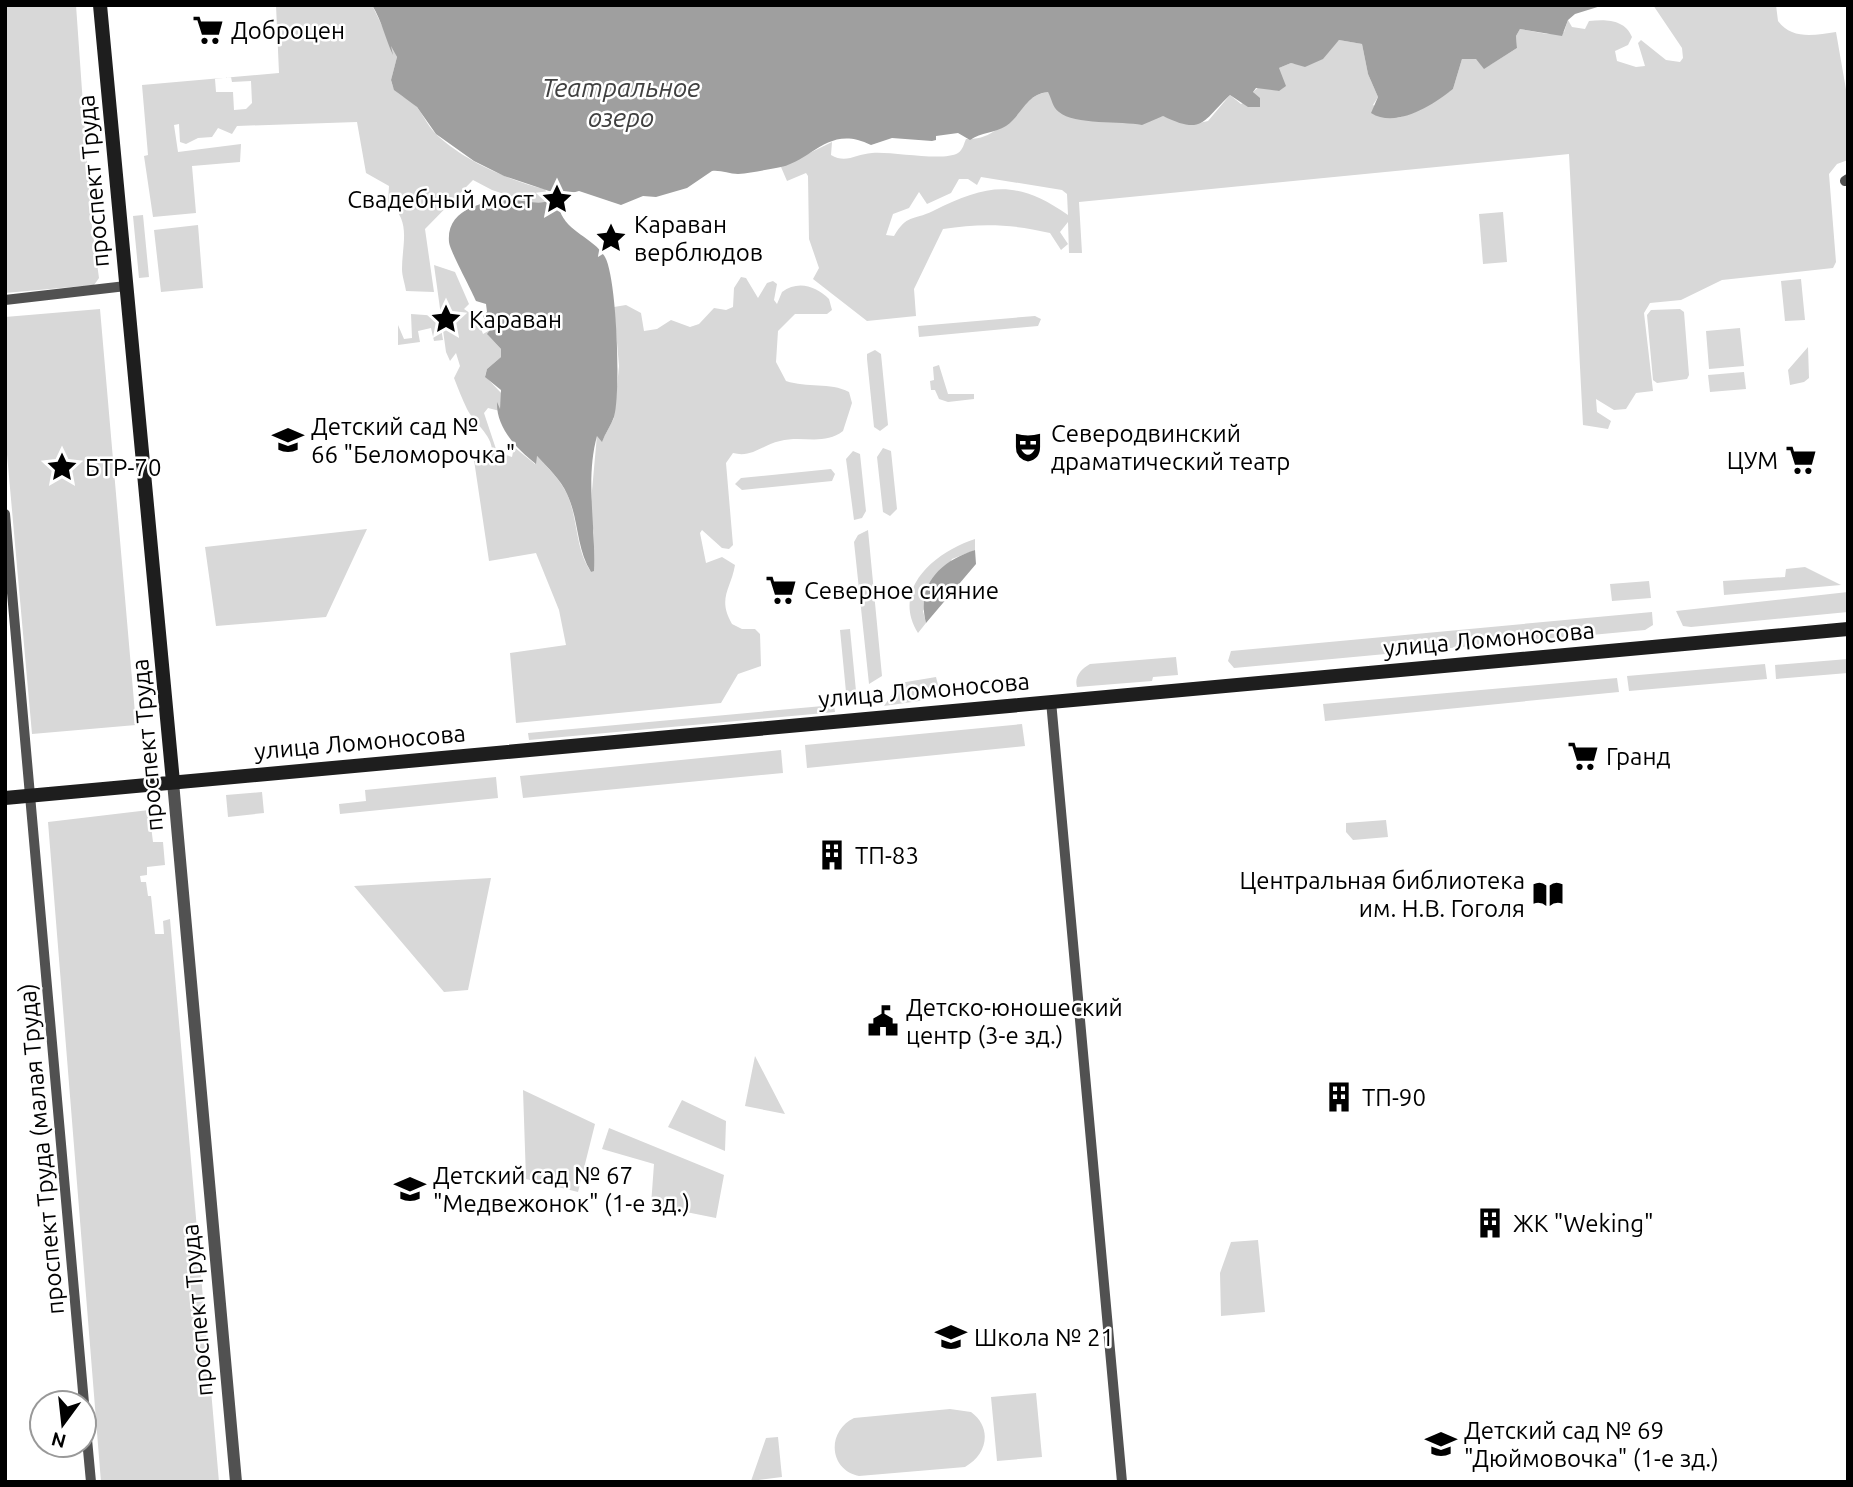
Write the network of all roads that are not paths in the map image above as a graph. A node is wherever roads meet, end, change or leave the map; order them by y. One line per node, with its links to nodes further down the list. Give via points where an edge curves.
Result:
1 (100, 5): 2 (main road, проспект Труда)
2 (126, 286): 3 (street); 7 (main road, проспект Труда)
3 (5, 300)
4 (5, 514): 8 (street, проспект Труда (малая Труда))
5 (1848, 629): 6 (main road, улица Ломоносова)
6 (1051, 701): 7 (main road, улица Ломоносова); 14 (street)
7 (173, 782): 8 (main road, улица Ломоносова); 13 (street, проспект Труда)
8 (30, 795): 9 (main road, улица Ломоносова); 10 (street, проспект Труда (малая Труда))
9 (5, 798)
10 (83, 1389)
11 (89, 1459): 12 (street, проспект Труда (малая Труда))
12 (91, 1482)
13 (236, 1482)
14 (1122, 1482)

